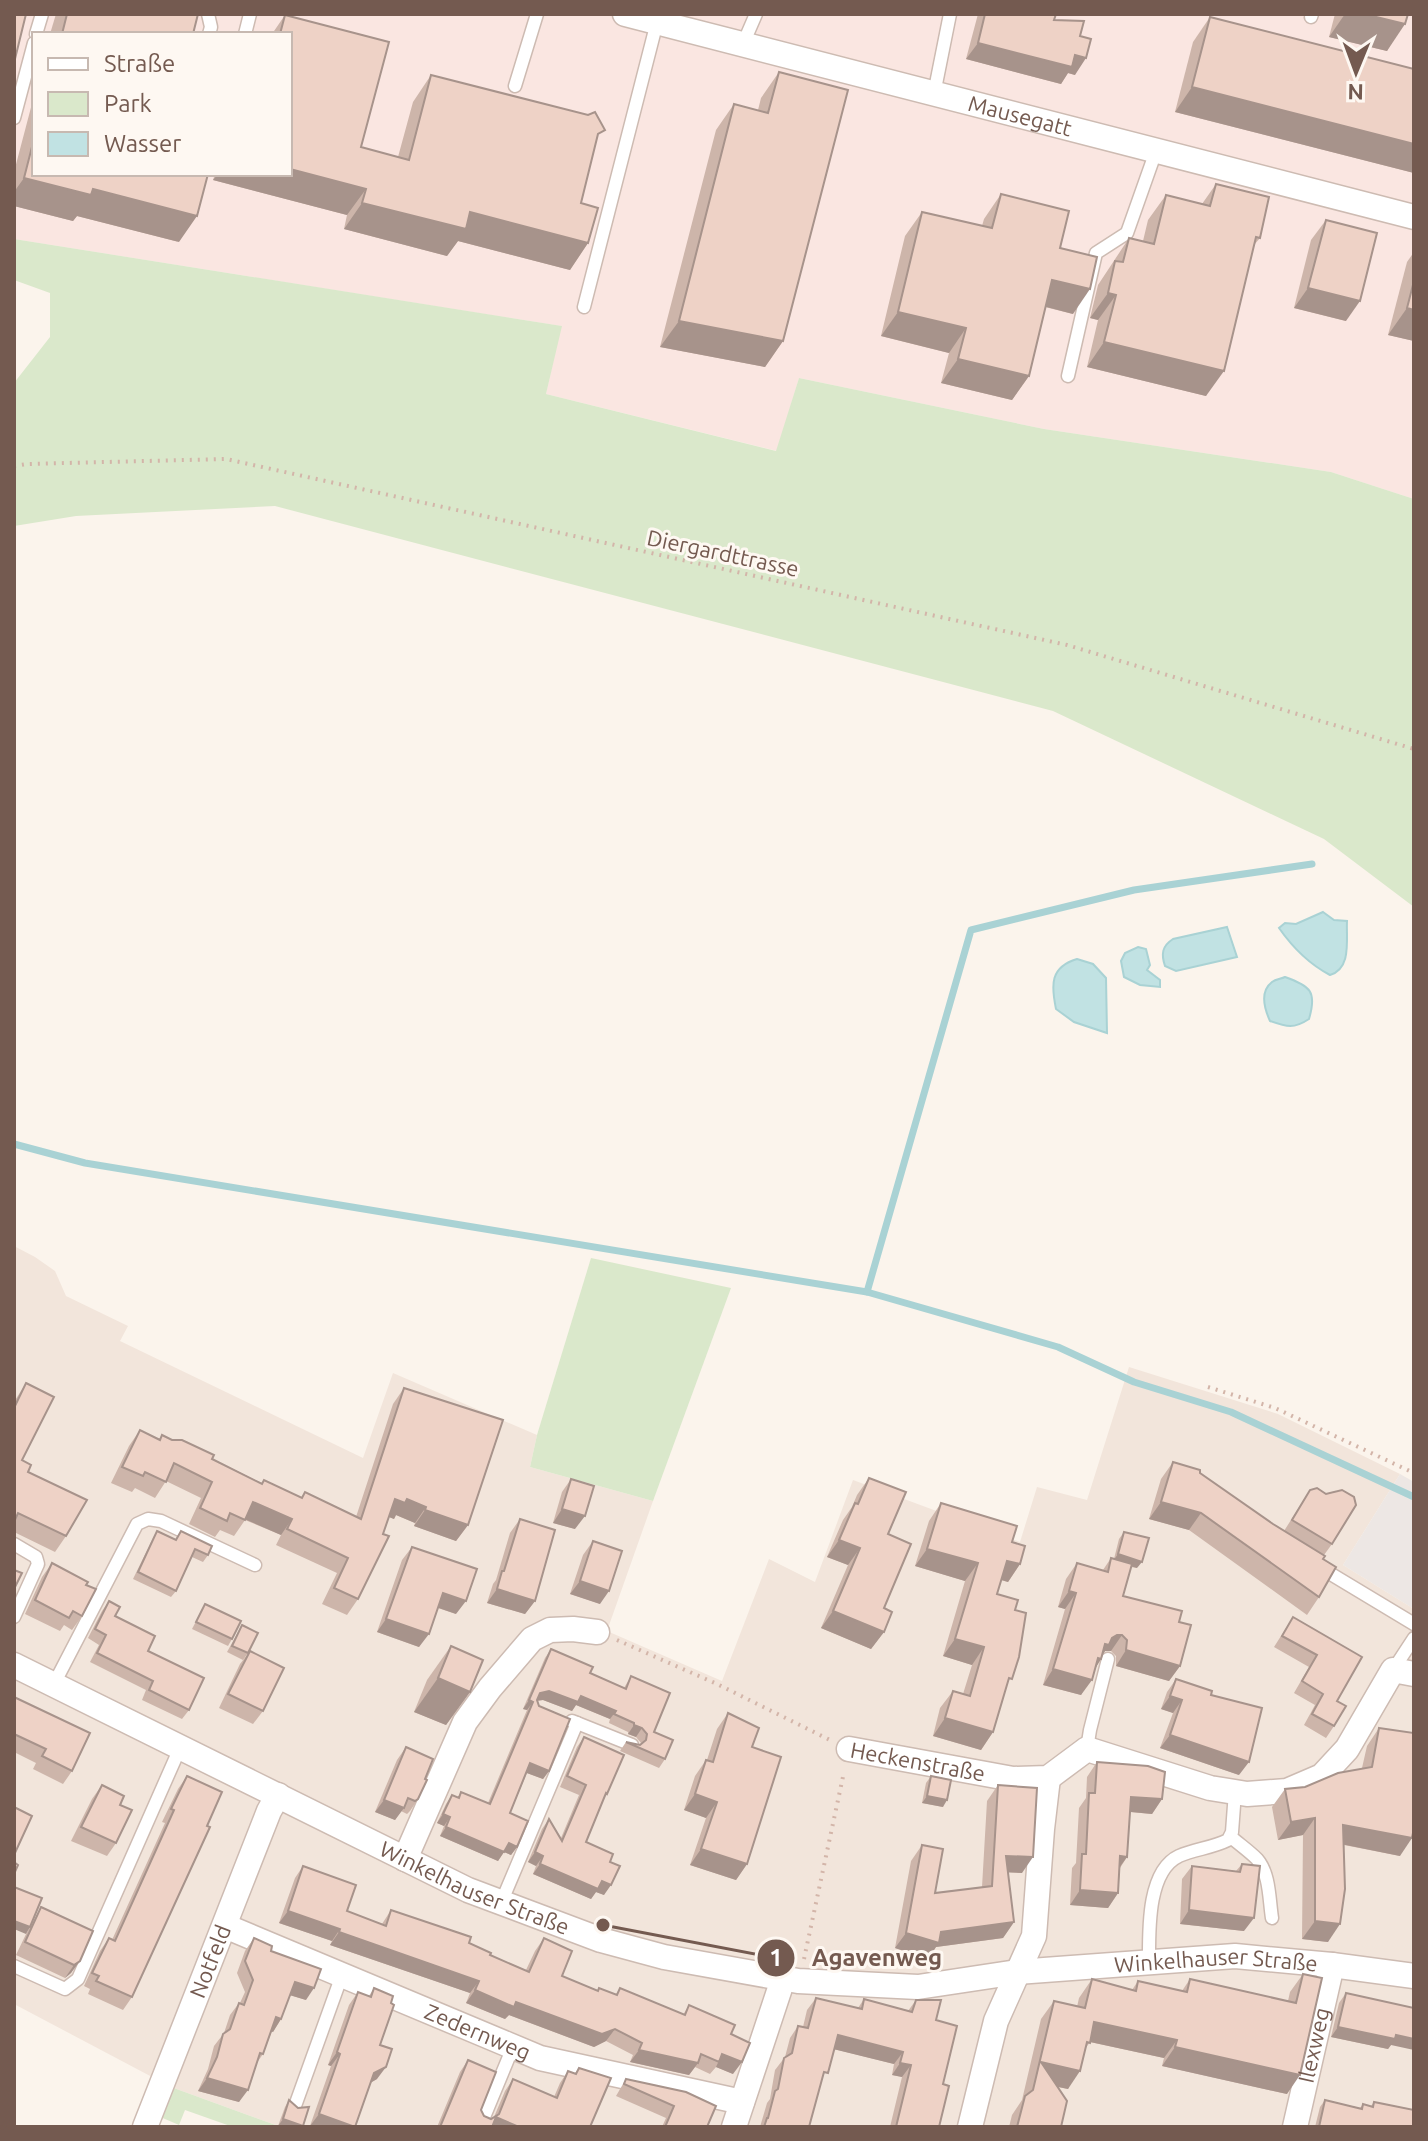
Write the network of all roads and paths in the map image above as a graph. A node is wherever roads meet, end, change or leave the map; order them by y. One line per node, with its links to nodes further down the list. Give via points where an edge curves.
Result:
1 (537, 14): 8 (lane)
2 (625, 14): 5 (street, Mausegatt)
3 (756, 14): 6 (lane)
4 (950, 14): 9 (lane)
5 (657, 22): 6 (street, Mausegatt); 13 (lane)
6 (743, 44): 9 (street, Mausegatt)
7 (32, 50): 10 (lane)
8 (515, 86)
9 (934, 94): 11 (street, Mausegatt)
10 (14, 118)
11 (1156, 151): 12 (street, Mausegatt); 14 (lane, via 1127,233 1096,253)
12 (1414, 217)
13 (584, 307)
14 (1068, 376)
15 (14, 466): 16 (path, Diergardttrasse, via 226,459 1067,645)
16 (1414, 749)
17 (1208, 1387): 18 (path, via 1275,1408)
18 (1414, 1473)
19 (14, 1544): 22 (lane, via 36,1557 38,1564)
20 (1313, 1563): 23 (lane)
21 (255, 1565): 29 (lane, via 161,1521 137,1524)
22 (14, 1617)
23 (1414, 1624)
24 (597, 1632): 32 (path, Heckenstraße); 38 (street, via 541,1634 490,1688 465,1722)
25 (1414, 1638): 28 (lane)
26 (1108, 1659): 33 (lane)
27 (14, 1665): 29 (street, Winkelhauser Straße)
28 (1404, 1672): 35 (street, via 1322,1776 1287,1791)
29 (54, 1684): 31 (street, Winkelhauser Straße)
30 (632, 1745): 39 (lane, via 571,1720)
31 (180, 1748): 36 (street, Winkelhauser Straße); 44 (lane, via 78,1979 65,1989)
32 (849, 1749): 34 (street, Heckenstraße, via 1013,1779); 45 (path, via 804,1961)
33 (1087, 1749): 34 (street); 35 (street)
34 (1048, 1778): 46 (street, via 1034,1936)
35 (1235, 1792): 37 (lane)
36 (278, 1795): 38 (street, Winkelhauser Straße); 41 (street, Notfeld)
37 (1231, 1837): 40 (lane, via 1262,1867); 42 (lane, via 1180,1856 1163,1869 1152,1910)
38 (405, 1859): 39 (street, Winkelhauser Straße)
39 (501, 1903): 45 (street, Winkelhauser Straße, via 664,1957)
40 (1272, 1918)
41 (225, 1926): 47 (street, Zedernweg); 53 (street, Notfeld)
42 (1149, 1962): 43 (street, Winkelhauser Straße, via 1235,1956); 46 (street, Winkelhauser Straße)
43 (1332, 1965): 48 (street, Winkelhauser Straße); 56 (street, Ilexweg)
44 (14, 1966)
45 (787, 1969): 46 (street, Winkelhauser Straße, via 873,1986 918,1987); 50 (street)
46 (1017, 1972): 55 (street, via 996,2021)
47 (342, 1975): 49 (street, Zedernweg); 51 (lane)
48 (1414, 1976)
49 (513, 2047): 50 (street, Zedernweg, via 540,2058); 52 (lane)
50 (742, 2102): 54 (street)
51 (295, 2106)
52 (482, 2122)
53 (145, 2127)
54 (734, 2127)
55 (970, 2127)
56 (1295, 2127)

